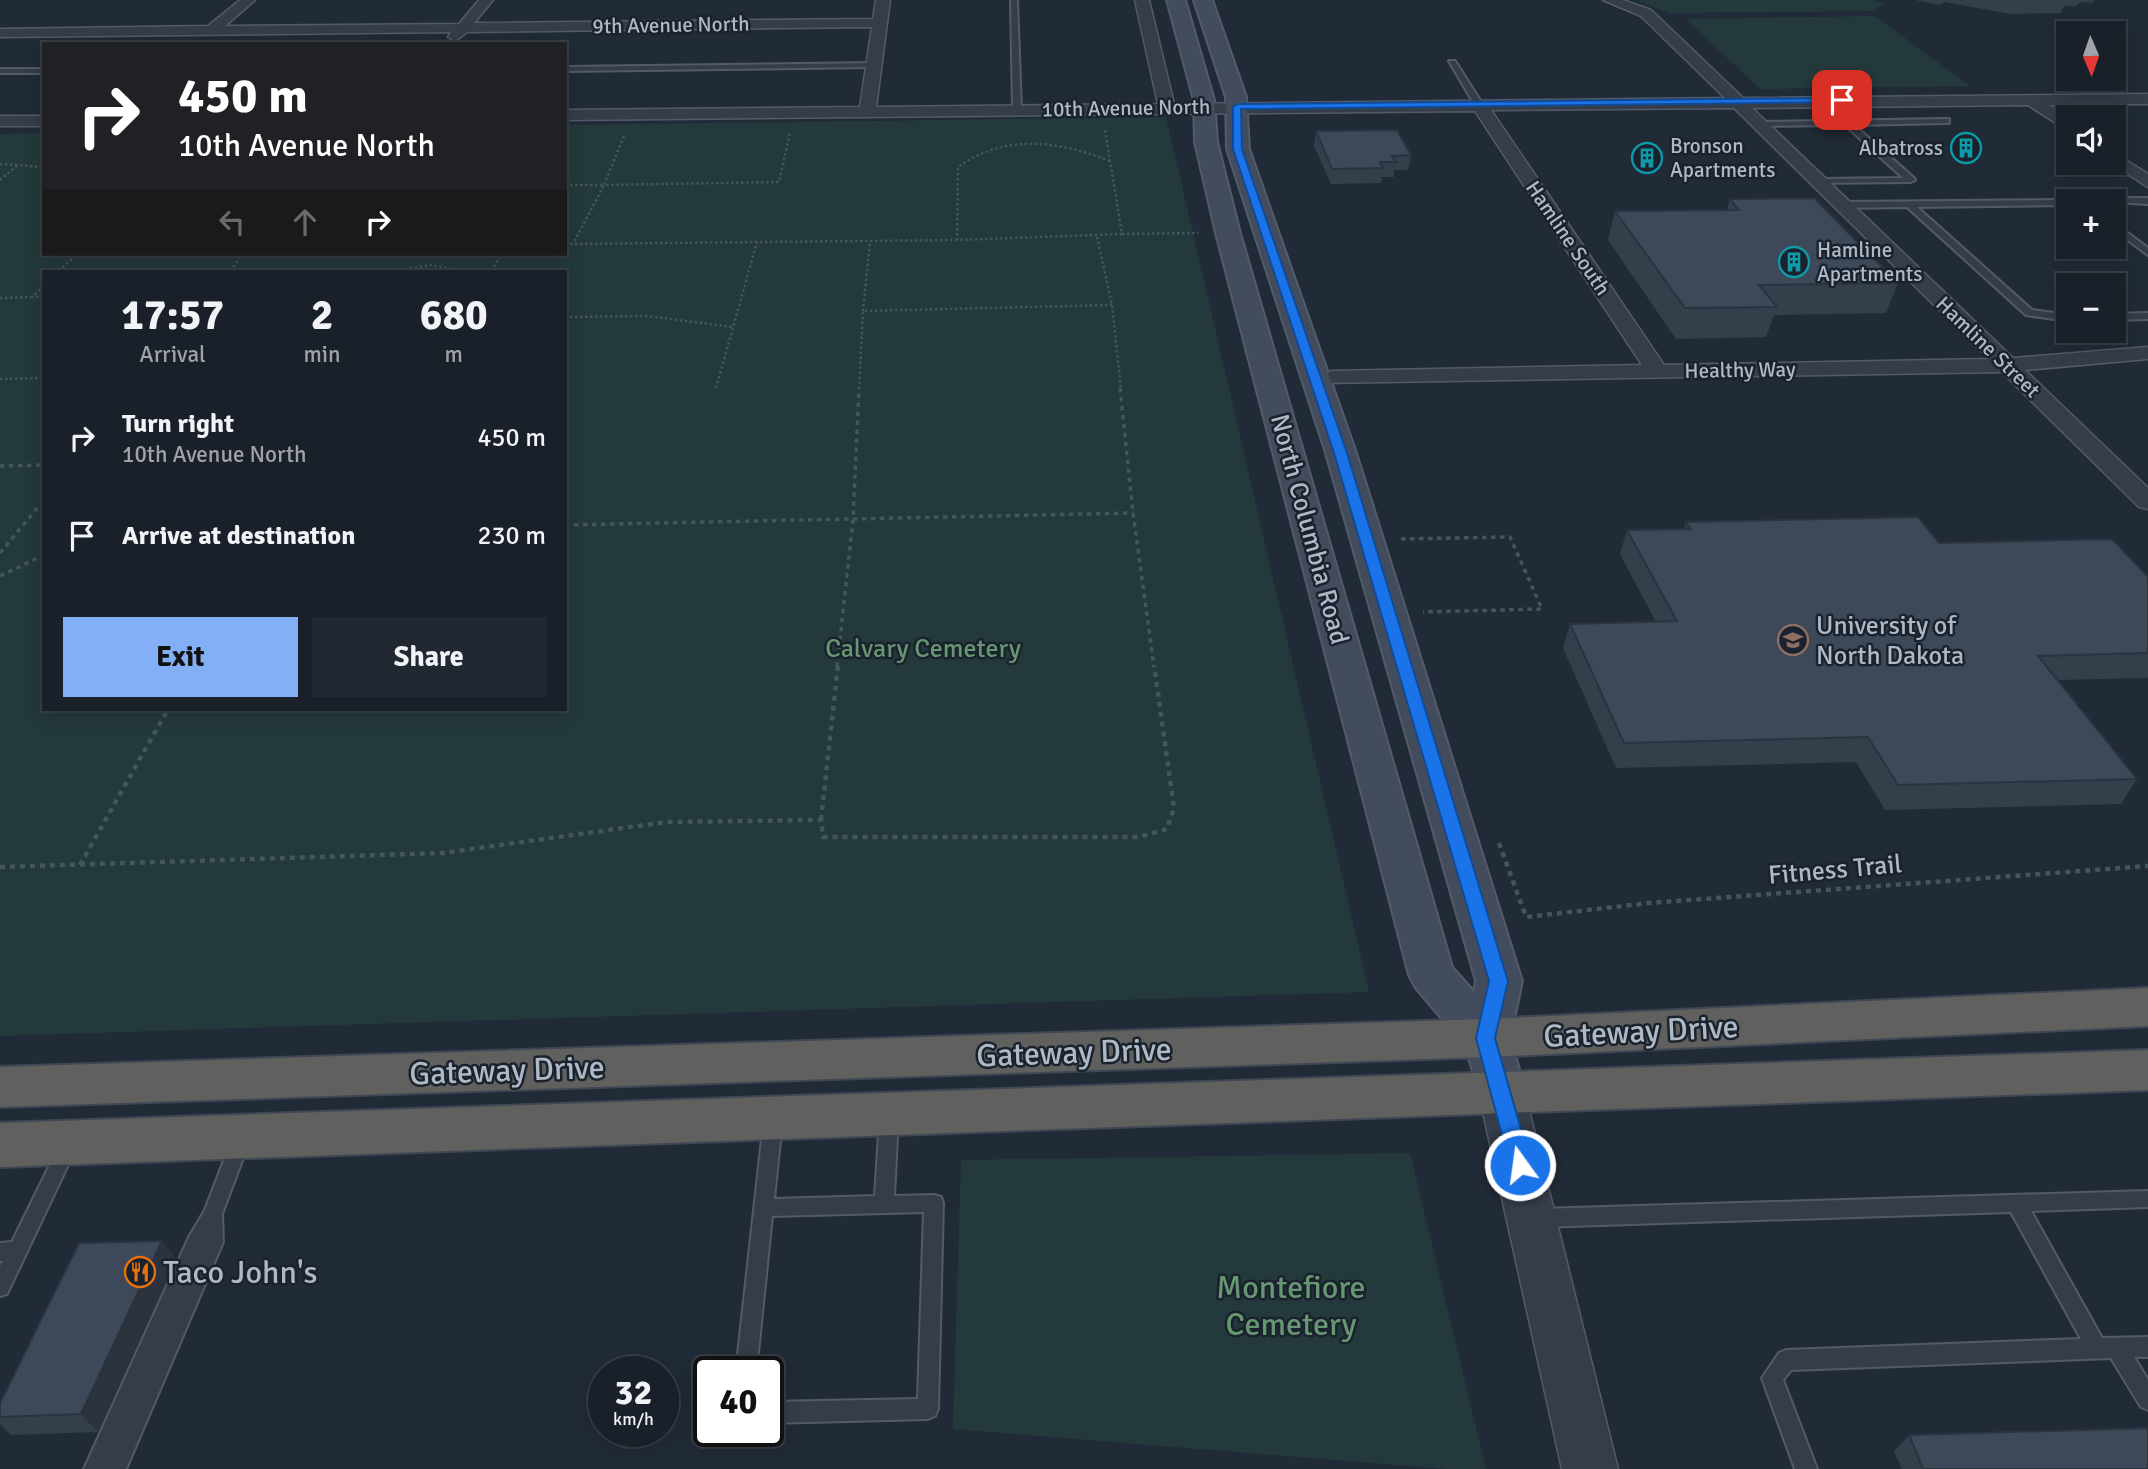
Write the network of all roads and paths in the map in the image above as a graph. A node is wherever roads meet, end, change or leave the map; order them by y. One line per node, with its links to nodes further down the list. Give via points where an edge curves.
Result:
1 (248, 0): 12 (street)
2 (486, 0): 10 (street)
3 (883, 0): 9 (street)
4 (1014, 0): 29 (lane)
5 (1142, 0): 28 (street)
6 (1176, 0): 25 (main road, North Columbia Road)
7 (1203, 0): 26 (main road, North Columbia Road)
8 (1610, 0): 23 (street, Hamline Street, via 1646,13)
9 (880, 23): 10 (street, 9th Avenue North); 17 (street)
10 (463, 28): 12 (street, 9th Avenue North); 15 (street)
11 (192, 30): 12 (street, 9th Avenue North); 13 (street, 9th Avenue North); 14 (street)
12 (212, 30)
13 (0, 33)
14 (178, 42)
15 (452, 42)
16 (1452, 63): 24 (lane)
17 (874, 65): 18 (lane); 30 (street)
18 (567, 69)
19 (0, 71): 20 (lane)
20 (42, 71)
21 (2030, 99): 22 (street, 10th Avenue North); 23 (street, 10th Avenue North); 32 (street)
22 (2148, 99)
23 (1734, 101): 24 (street, 10th Avenue North); 37 (street, Hamline Street)
24 (1479, 105): 26 (street, 10th Avenue North); 84 (street, Hamline South)
25 (1204, 107): 26 (street, 10th Avenue North); 28 (street, 10th Avenue North); 55 (main road, North Columbia Road, via 1206,142)
26 (1237, 107): 108 (main road, North Columbia Road, via 1238,149 1340,453 1499,981)
27 (1102, 108): 28 (street, 10th Avenue North); 29 (street, 10th Avenue North); 40 (path)
28 (1167, 108)
29 (1017, 109): 30 (street, 10th Avenue North)
30 (867, 111): 31 (street, 10th Avenue North)
31 (567, 115)
32 (2056, 117)
33 (0, 121): 34 (street)
34 (42, 121)
35 (1946, 121): 36 (lane)
36 (1847, 123): 37 (lane); 46 (lane, via 1911,180)
37 (1758, 124): 46 (street, Hamline Street)
38 (626, 131): 49 (path)
39 (791, 132): 49 (path, via 779,182)
40 (1110, 161): 56 (path); 59 (path, via 1065,146 1030,142 970,155 958,167)
41 (0, 164): 42 (path)
42 (19, 165): 44 (path); 45 (path)
43 (2126, 166): 47 (street)
44 (42, 167)
45 (0, 180)
46 (1817, 181): 54 (street, Hamline Street)
47 (2148, 182)
48 (567, 185): 49 (path)
49 (604, 185): 63 (path)
50 (2126, 201): 51 (lane)
51 (2148, 201)
52 (2056, 202): 53 (lane)
53 (1909, 204): 54 (lane); 77 (lane, via 2029,313)
54 (1841, 205): 83 (street, Hamline Street)
55 (1228, 233): 56 (path); 108 (main road, North Columbia Road, via 1432,975)
56 (1122, 234): 58 (path)
57 (2126, 235): 64 (lane)
58 (1097, 237): 59 (path); 75 (path)
59 (957, 240): 60 (path)
60 (870, 241): 61 (path); 76 (path)
61 (758, 242): 63 (path); 81 (path)
62 (567, 244): 63 (path)
63 (573, 244)
64 (2148, 252)
65 (75, 256): 67 (path)
66 (241, 256): 68 (path)
67 (60, 270)
68 (231, 270)
69 (400, 270): 70 (path, via 427,265)
70 (462, 270)
71 (42, 288): 74 (path)
72 (42, 297): 74 (path)
73 (0, 298): 74 (path)
74 (32, 298)
75 (1112, 305): 76 (path); 93 (path)
76 (863, 311): 94 (path)
77 (2056, 316)
78 (2148, 316): 80 (lane)
79 (567, 317): 81 (path, via 647,316)
80 (2126, 317)
81 (733, 327): 88 (path)
82 (2148, 353): 83 (street, Healthy Way)
83 (2007, 365): 84 (street, Healthy Way); 92 (street, Hamline Street)
84 (1657, 371): 86 (street, Healthy Way)
85 (42, 378): 87 (path)
86 (1331, 378)
87 (0, 379)
88 (716, 388)
89 (42, 465): 90 (path)
90 (0, 466)
91 (42, 502): 97 (path)
92 (2148, 502)
93 (1133, 513): 94 (path); 102 (path, via 1174,808 1167,829 1139,837 823,837)
94 (853, 520): 95 (path); 102 (path)
95 (567, 525)
96 (1389, 539): 100 (path, via 1510,537 1542,610)
97 (0, 553)
98 (42, 556): 99 (path)
99 (0, 576)
100 (1416, 612)
101 (167, 711): 103 (path)
102 (821, 820): 103 (path, via 666,822 443,853)
103 (80, 866): 105 (path)
104 (2148, 866): 106 (path, Fitness Trail, via 1663,902)
105 (0, 867)
106 (1526, 917)
107 (2148, 1007): 108 (highway, Gateway Drive)
108 (1486, 1038): 110 (highway, Gateway Drive); 111 (main road, North Columbia Road)
109 (2148, 1070): 111 (highway, Gateway Drive)
110 (0, 1087)
111 (1502, 1094): 112 (highway, Gateway Drive); 122 (street, North Columbia Road)
112 (889, 1115): 113 (highway, Gateway Drive); 119 (lane)
113 (774, 1120): 114 (highway, Gateway Drive); 120 (lane)
114 (242, 1136): 115 (highway, Gateway Drive); 121 (lane)
115 (69, 1143): 116 (highway, Gateway Drive); 123 (lane)
116 (0, 1145)
117 (2148, 1199): 118 (lane)
118 (2016, 1203): 122 (lane); 126 (lane)
119 (884, 1204): 120 (lane); 129 (lane, via 934,1203 928,1409)
120 (765, 1209): 127 (lane)
121 (213, 1214): 130 (lane); 131 (lane, via 214,1242)
122 (1534, 1218): 132 (street, North Columbia Road)
123 (9, 1251): 124 (lane)
124 (0, 1286)
125 (2148, 1347): 126 (lane)
126 (2107, 1348): 128 (lane); 133 (lane, via 1786,1360 1772,1378)
127 (748, 1356)
128 (2148, 1400)
129 (784, 1413)
130 (95, 1469)
131 (116, 1469)
132 (1590, 1469)
133 (1807, 1469)

